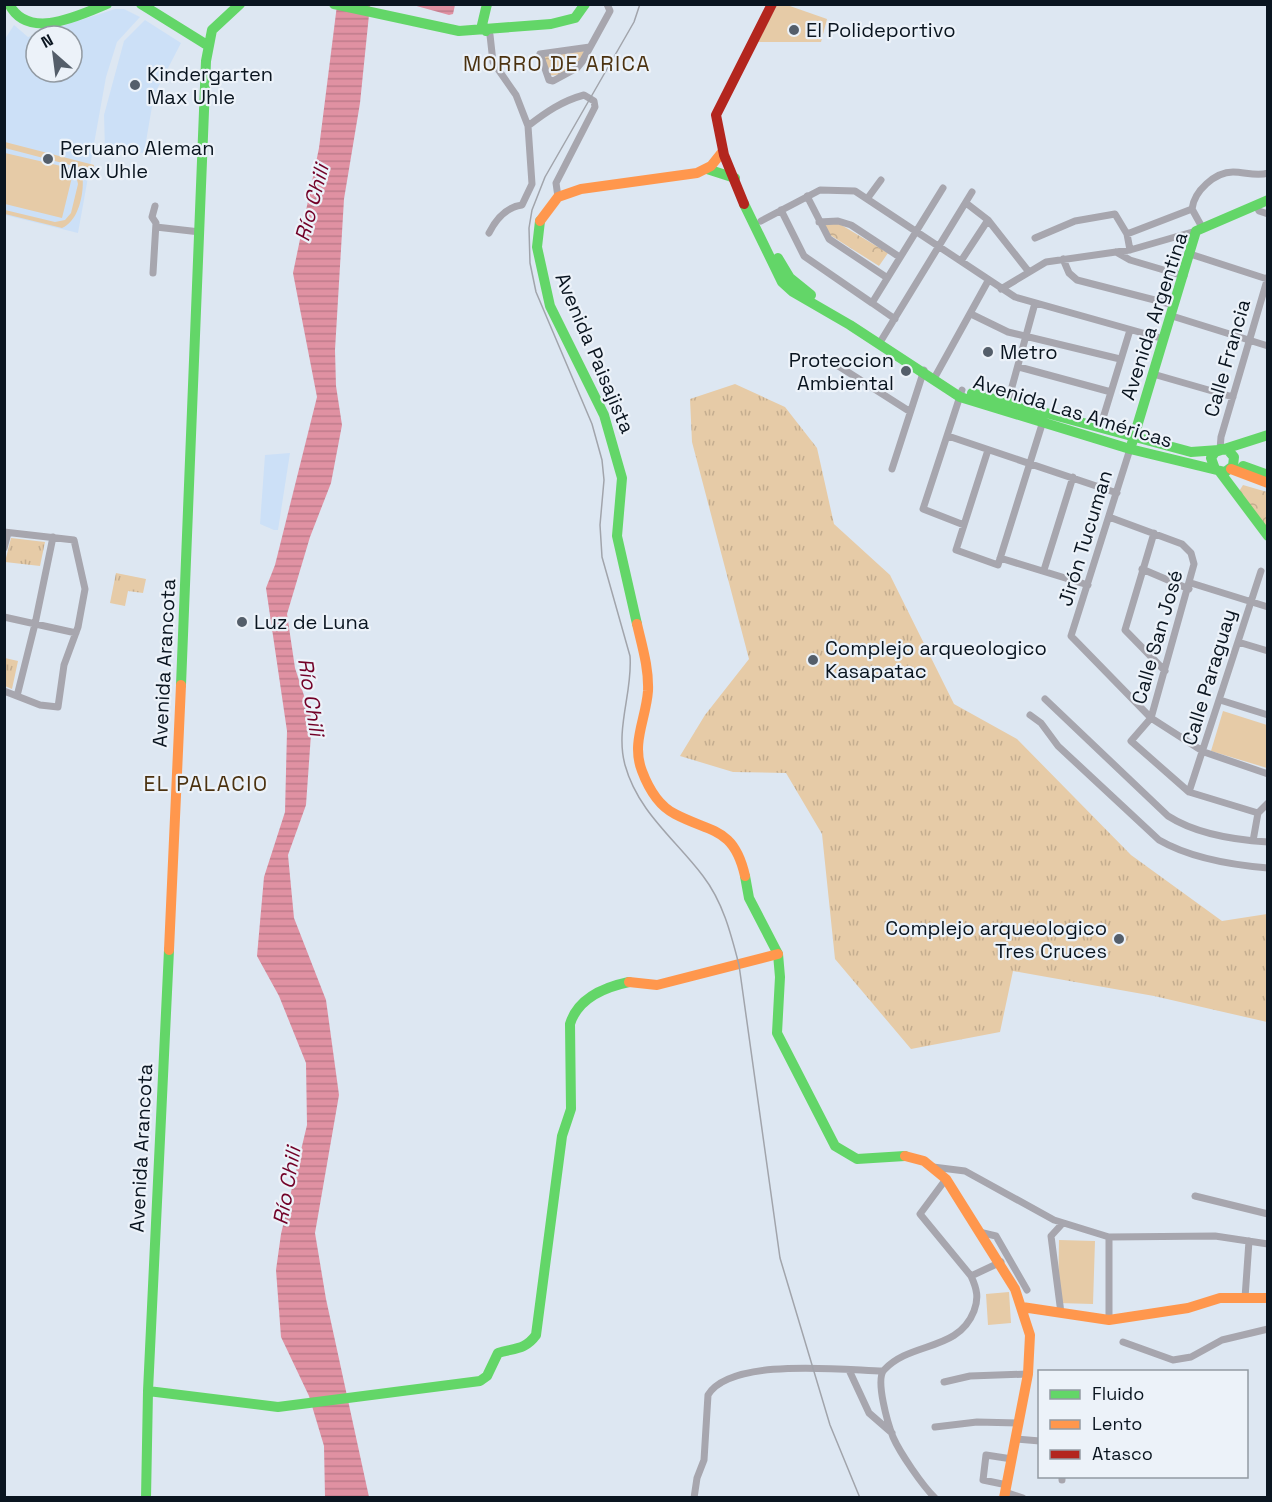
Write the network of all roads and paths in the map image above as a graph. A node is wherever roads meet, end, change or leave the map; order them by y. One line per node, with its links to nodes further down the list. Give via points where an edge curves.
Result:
1 (107, 4): 9 (main road, via 41,25 19,19)
2 (141, 4): 11 (main road)
3 (240, 4): 11 (main road, via 212,30)
4 (334, 4): 10 (main road, via 459,31)
5 (487, 4): 10 (main road, via 482,25)
6 (585, 4): 10 (main road, via 574,18)
7 (607, 4): 12 (street, via 610,11)
8 (772, 4): 14 (main road, Avenida Las Américas, via 716,115)
9 (8, 9)
10 (486, 32): 13 (street, via 490,35 493,62 516,95)
11 (207, 45): 37 (main road, Avenida Arancota)
12 (590, 47): 12 (street, via 540,54 549,80 577,68)
13 (528, 126): 22 (street, via 571,99 584,95 594,101 595,107 556,183); 38 (street, via 532,184 522,205 510,207)
14 (723, 151): 15 (main road); 17 (main road, Avenida Las Américas)
15 (707, 169): 17 (main road); 22 (main road, via 664,179 581,189)
16 (1268, 173): 28 (street, via 1230,172 1217,177 1199,192)
17 (733, 176): 32 (main road, Avenida Las Américas, via 741,183); 65 (main road, Avenida Las Américas, via 782,282)
18 (881, 180): 23 (street)
19 (943, 188): 36 (street)
20 (972, 192): 25 (street)
21 (807, 196): 23 (street, via 835,189 855,191); 29 (street); 33 (street)
22 (558, 197): 130 (main road, Avenida Paisajista, via 540,221 537,247 550,306 604,415 622,478 617,536 648,680 636,751 642,772 657,799 673,813 723,834 735,849 749,898)
23 (867, 199): 36 (street)
24 (1268, 200): 26 (main road, Avenida Argentina)
25 (966, 203): 31 (street); 41 (street)
26 (1256, 205): 30 (street); 35 (main road, Avenida Argentina)
27 (155, 206): 34 (street, via 152,217)
28 (1192, 209): 35 (street); 39 (street)
29 (781, 210): 32 (street); 56 (street, via 804,256)
30 (1268, 214)
31 (988, 220): 47 (street); 48 (street)
32 (761, 221): 65 (main road, Avenida Las Américas, via 790,278)
33 (819, 222): 45 (street, via 851,225); 51 (street, via 829,238)
34 (156, 227): 37 (street); 49 (street)
35 (1200, 230): 42 (street); 44 (main road, Avenida Argentina)
36 (915, 231): 41 (street); 45 (street)
37 (200, 232): 155 (main road, Avenida Arancota)
38 (489, 233)
39 (1127, 234): 40 (street, via 1115,214 1075,221); 42 (street)
40 (1035, 238)
41 (939, 246): 47 (street); 60 (street)
42 (1130, 250): 43 (street)
43 (1116, 252): 46 (street); 50 (street)
44 (1190, 254): 50 (main road, Avenida Argentina); 52 (street)
45 (898, 256): 51 (street)
46 (1063, 260): 48 (street, via 1046,262); 58 (street, via 1068,273 1077,280)
47 (961, 261): 53 (street)
48 (1029, 272): 54 (street)
49 (153, 273)
50 (1184, 276): 58 (main road, Avenida Argentina)
51 (886, 277): 56 (street)
52 (1267, 278): 55 (street, Calle Francia)
53 (988, 281): 54 (street); 59 (street)
54 (1001, 289): 57 (street)
55 (1264, 301): 64 (street, Calle Francia)
56 (872, 303): 60 (street)
57 (1035, 303): 61 (street); 62 (street)
58 (1173, 310): 63 (main road, Avenida Argentina); 64 (street)
59 (971, 314): 62 (street); 72 (street)
60 (895, 319): 65 (street)
61 (1130, 330): 63 (street); 67 (street)
62 (1026, 338): 67 (street); 69 (street)
63 (1164, 339): 71 (main road, Avenida Argentina)
64 (1249, 340): 66 (street); 75 (street, Calle Francia)
65 (880, 342): 70 (main road, Avenida Las Américas)
66 (1268, 346)
67 (1120, 359): 73 (street)
68 (829, 360): 77 (street)
69 (1018, 367): 73 (street); 76 (street)
70 (923, 371): 72 (main road, Avenida Las Américas); 74 (main road, Avenida Las Américas); 77 (street)
71 (1154, 374): 75 (street); 82 (main road, Avenida Argentina)
72 (936, 375): 74 (main road, Avenida Las Américas)
73 (1111, 392): 79 (street)
74 (961, 393): 76 (main road, Avenida Las Américas); 81 (street)
75 (1233, 397): 86 (street, Calle Francia)
76 (1007, 407): 78 (main road, Avenida Las Américas)
77 (909, 411): 89 (street)
78 (1044, 417): 79 (main road, Avenida Las Américas); 84 (main road, Avenida Las Américas); 87 (street)
79 (1100, 428): 82 (main road, Avenida Las Américas)
80 (1268, 435): 86 (main road)
81 (948, 436): 85 (street); 95 (street, via 923,509)
82 (1134, 436): 84 (main road, Avenida Argentina); 86 (main road, Avenida Las Américas, via 1191,452)
83 (1268, 441): 86 (main road)
84 (1130, 449): 88 (main road, Avenida Las Américas); 93 (street, Jirón Tucuman)
85 (988, 450): 87 (street); 95 (street)
86 (1222, 450): 88 (main road); 88 (main road, via 1211,458)
87 (1030, 463): 91 (street); 101 (street)
88 (1226, 469): 90 (main road); 92 (main road); 98 (main road, via 1234,490)
89 (892, 470)
90 (1268, 475)
91 (1073, 477): 93 (street); 103 (street)
92 (1268, 483)
93 (1117, 493): 94 (street, Jirón Tucuman)
94 (1109, 517): 97 (street, Calle San José); 105 (street, Jirón Tucuman)
95 (964, 525): 101 (street, via 956,550)
96 (6, 532): 99 (street); 100 (street)
97 (1154, 533): 102 (street); 106 (street, Calle San José, via 1182,544 1191,553 1194,564)
98 (1268, 536)
99 (53, 537): 110 (street); 111 (street, via 74,540 85,589)
100 (4, 548)
101 (999, 561): 103 (street)
102 (1142, 569): 106 (street); 114 (street, via 1125,630)
103 (1044, 570): 105 (street)
104 (1261, 571): 107 (street, Calle Paraguay)
105 (1088, 585): 121 (street, Jirón Tucuman, via 1071,636)
106 (1190, 586): 107 (street); 114 (street, Calle San José)
107 (1250, 601): 108 (street); 112 (street, Calle Paraguay)
108 (1268, 607)
109 (4, 617): 110 (street)
110 (35, 624): 111 (street); 116 (street)
111 (76, 633): 116 (street, via 64,665 58,707)
112 (1238, 642): 113 (street); 118 (street, Calle Paraguay)
113 (1268, 651)
114 (1165, 671): 121 (street, Calle San José)
115 (4, 691): 116 (street)
116 (17, 696)
117 (1045, 699): 127 (street, via 1168,816 1195,828)
118 (1220, 700): 119 (street); 122 (street, Calle Paraguay)
119 (1268, 714)
120 (1030, 715): 129 (street, via 1159,840 1206,858)
121 (1151, 718): 122 (street); 124 (street, Calle San José, via 1131,741)
122 (1204, 752): 123 (street); 124 (street, Calle Paraguay)
123 (1268, 774)
124 (1190, 792): 126 (street)
125 (1268, 803): 126 (street)
126 (1258, 813): 127 (street)
127 (1253, 841): 128 (street)
128 (1268, 842)
129 (1268, 868)
130 (778, 954): 131 (main road, Avenida Paisajista, via 777,1032 835,1146 857,1160 918,1158); 155 (main road, via 657,985 631,982 604,987 573,1014 571,1109 562,1136 536,1335 531,1345 522,1350 499,1352 489,1375 480,1382 262,1407)
131 (933, 1167): 132 (main road, Avenida Paisajista); 135 (street, via 965,1172)
132 (946, 1179): 139 (main road, Avenida Paisajista, via 979,1232); 140 (street, via 920,1214)
133 (1195, 1196): 134 (street)
134 (1268, 1214)
135 (1062, 1224): 136 (street); 146 (street, via 1051,1236)
136 (1109, 1237): 137 (street, via 1215,1236); 147 (street)
137 (1249, 1242): 138 (street); 142 (street)
138 (1268, 1244)
139 (1004, 1260): 140 (street); 141 (street); 144 (main road, Avenida Paisajista)
140 (971, 1276): 152 (street, via 977,1288 977,1304 964,1328 952,1338 910,1353)
141 (1028, 1290)
142 (1245, 1298): 143 (main road); 147 (main road, via 1220,1298 1188,1308)
143 (1268, 1298)
144 (1022, 1307): 145 (main road); 149 (main road, Avenida Paisajista)
145 (1043, 1311): 146 (main road); 149 (main road, via 1032,1322)
146 (1061, 1313): 147 (main road)
147 (1109, 1320)
148 (1268, 1329): 150 (street, via 1222,1340 1191,1357 1173,1360)
149 (1030, 1335): 153 (main road, Avenida Paisajista)
150 (1123, 1342)
151 (849, 1370): 152 (street); 158 (street, via 870,1413); 164 (street, via 762,1371 735,1376 713,1387 708,1395 704,1460)
152 (883, 1371): 158 (street, via 881,1392)
153 (1028, 1374): 154 (street, via 970,1376); 156 (main road, Avenida Paisajista)
154 (944, 1382)
155 (148, 1391): 163 (main road, Avenida Arancota)
156 (1018, 1424): 157 (street, via 977,1422); 159 (main road, Avenida Paisajista)
157 (935, 1427)
158 (892, 1433): 165 (street)
159 (1016, 1439): 160 (street); 161 (main road, Avenida Paisajista)
160 (1038, 1441)
161 (1012, 1459): 162 (main road, Avenida Paisajista); 162 (street, via 986,1455 983,1480)
162 (1006, 1491): 166 (street)
163 (146, 1497)
164 (694, 1497)
165 (935, 1497)
166 (1023, 1497)

